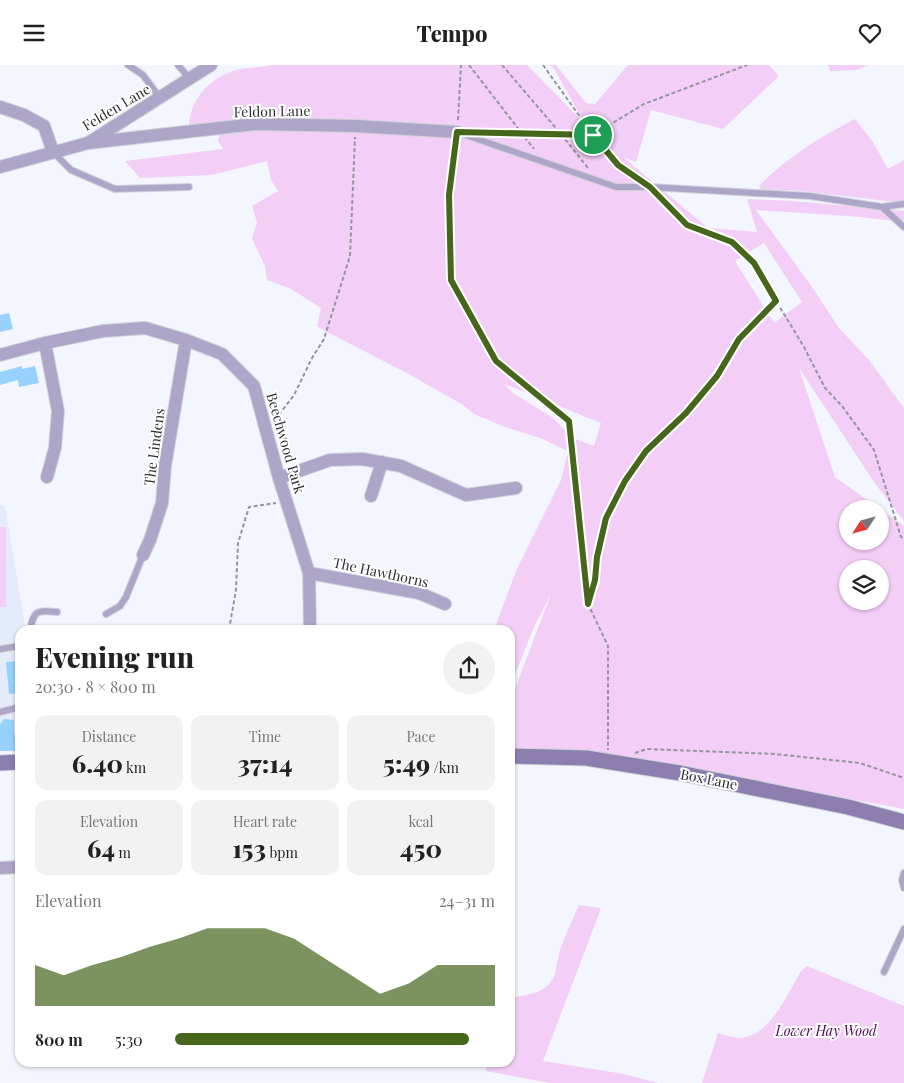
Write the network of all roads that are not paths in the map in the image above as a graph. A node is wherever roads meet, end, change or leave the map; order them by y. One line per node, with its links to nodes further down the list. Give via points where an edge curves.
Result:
1 (128, 65): 5 (lane, via 143,75)
2 (178, 65): 4 (lane)
3 (211, 65): 4 (street, Felden Lane)
4 (190, 79): 5 (street, Felden Lane)
5 (160, 98): 8 (street, Felden Lane)
6 (0, 107): 9 (street, via 44,126)
7 (457, 132): 8 (street, Feldon Lane, via 255,124); 13 (lane, via 616,187 810,196)
8 (88, 143): 9 (street, Felden Lane)
9 (54, 152): 10 (street, Felden Lane); 11 (lane, via 71,170 115,189)
10 (0, 167)
11 (189, 187)
12 (904, 204): 13 (lane)
13 (882, 207): 14 (lane)
14 (904, 227)
15 (186, 340): 16 (street, Beechwood Park, via 145,328 103,331); 20 (street, Beechwood Park, via 222,354 254,387); 23 (street, The Lindens, via 162,503)
16 (45, 343): 17 (street, Beechwood Park); 19 (street, via 58,411 55,449)
17 (0, 355)
18 (382, 462): 20 (street, via 330,460); 21 (street, via 401,466 466,495); 22 (street)
19 (47, 477)
20 (279, 478): 24 (street, Beechwood Park)
21 (516, 488)
22 (371, 496)
23 (143, 555): 27 (lane, via 126,597 120,606)
24 (310, 573): 25 (street, The Hawthorns, via 419,593); 29 (street, Beechwood Park)
25 (445, 604)
26 (57, 612): 28 (lane, via 36,612)
27 (106, 614)
28 (31, 625)
29 (310, 625)
30 (15, 647): 31 (lane)
31 (0, 649)
32 (15, 708): 33 (lane)
33 (0, 712)
34 (515, 760): 37 (main road, Box Lane, via 586,758 608,761 848,807)
35 (15, 762): 36 (main road)
36 (0, 763)
37 (904, 823)
38 (15, 867): 39 (street)
39 (0, 868)
40 (904, 873): 41 (lane)
41 (904, 888)
42 (904, 929): 43 (lane)
43 (884, 972)

